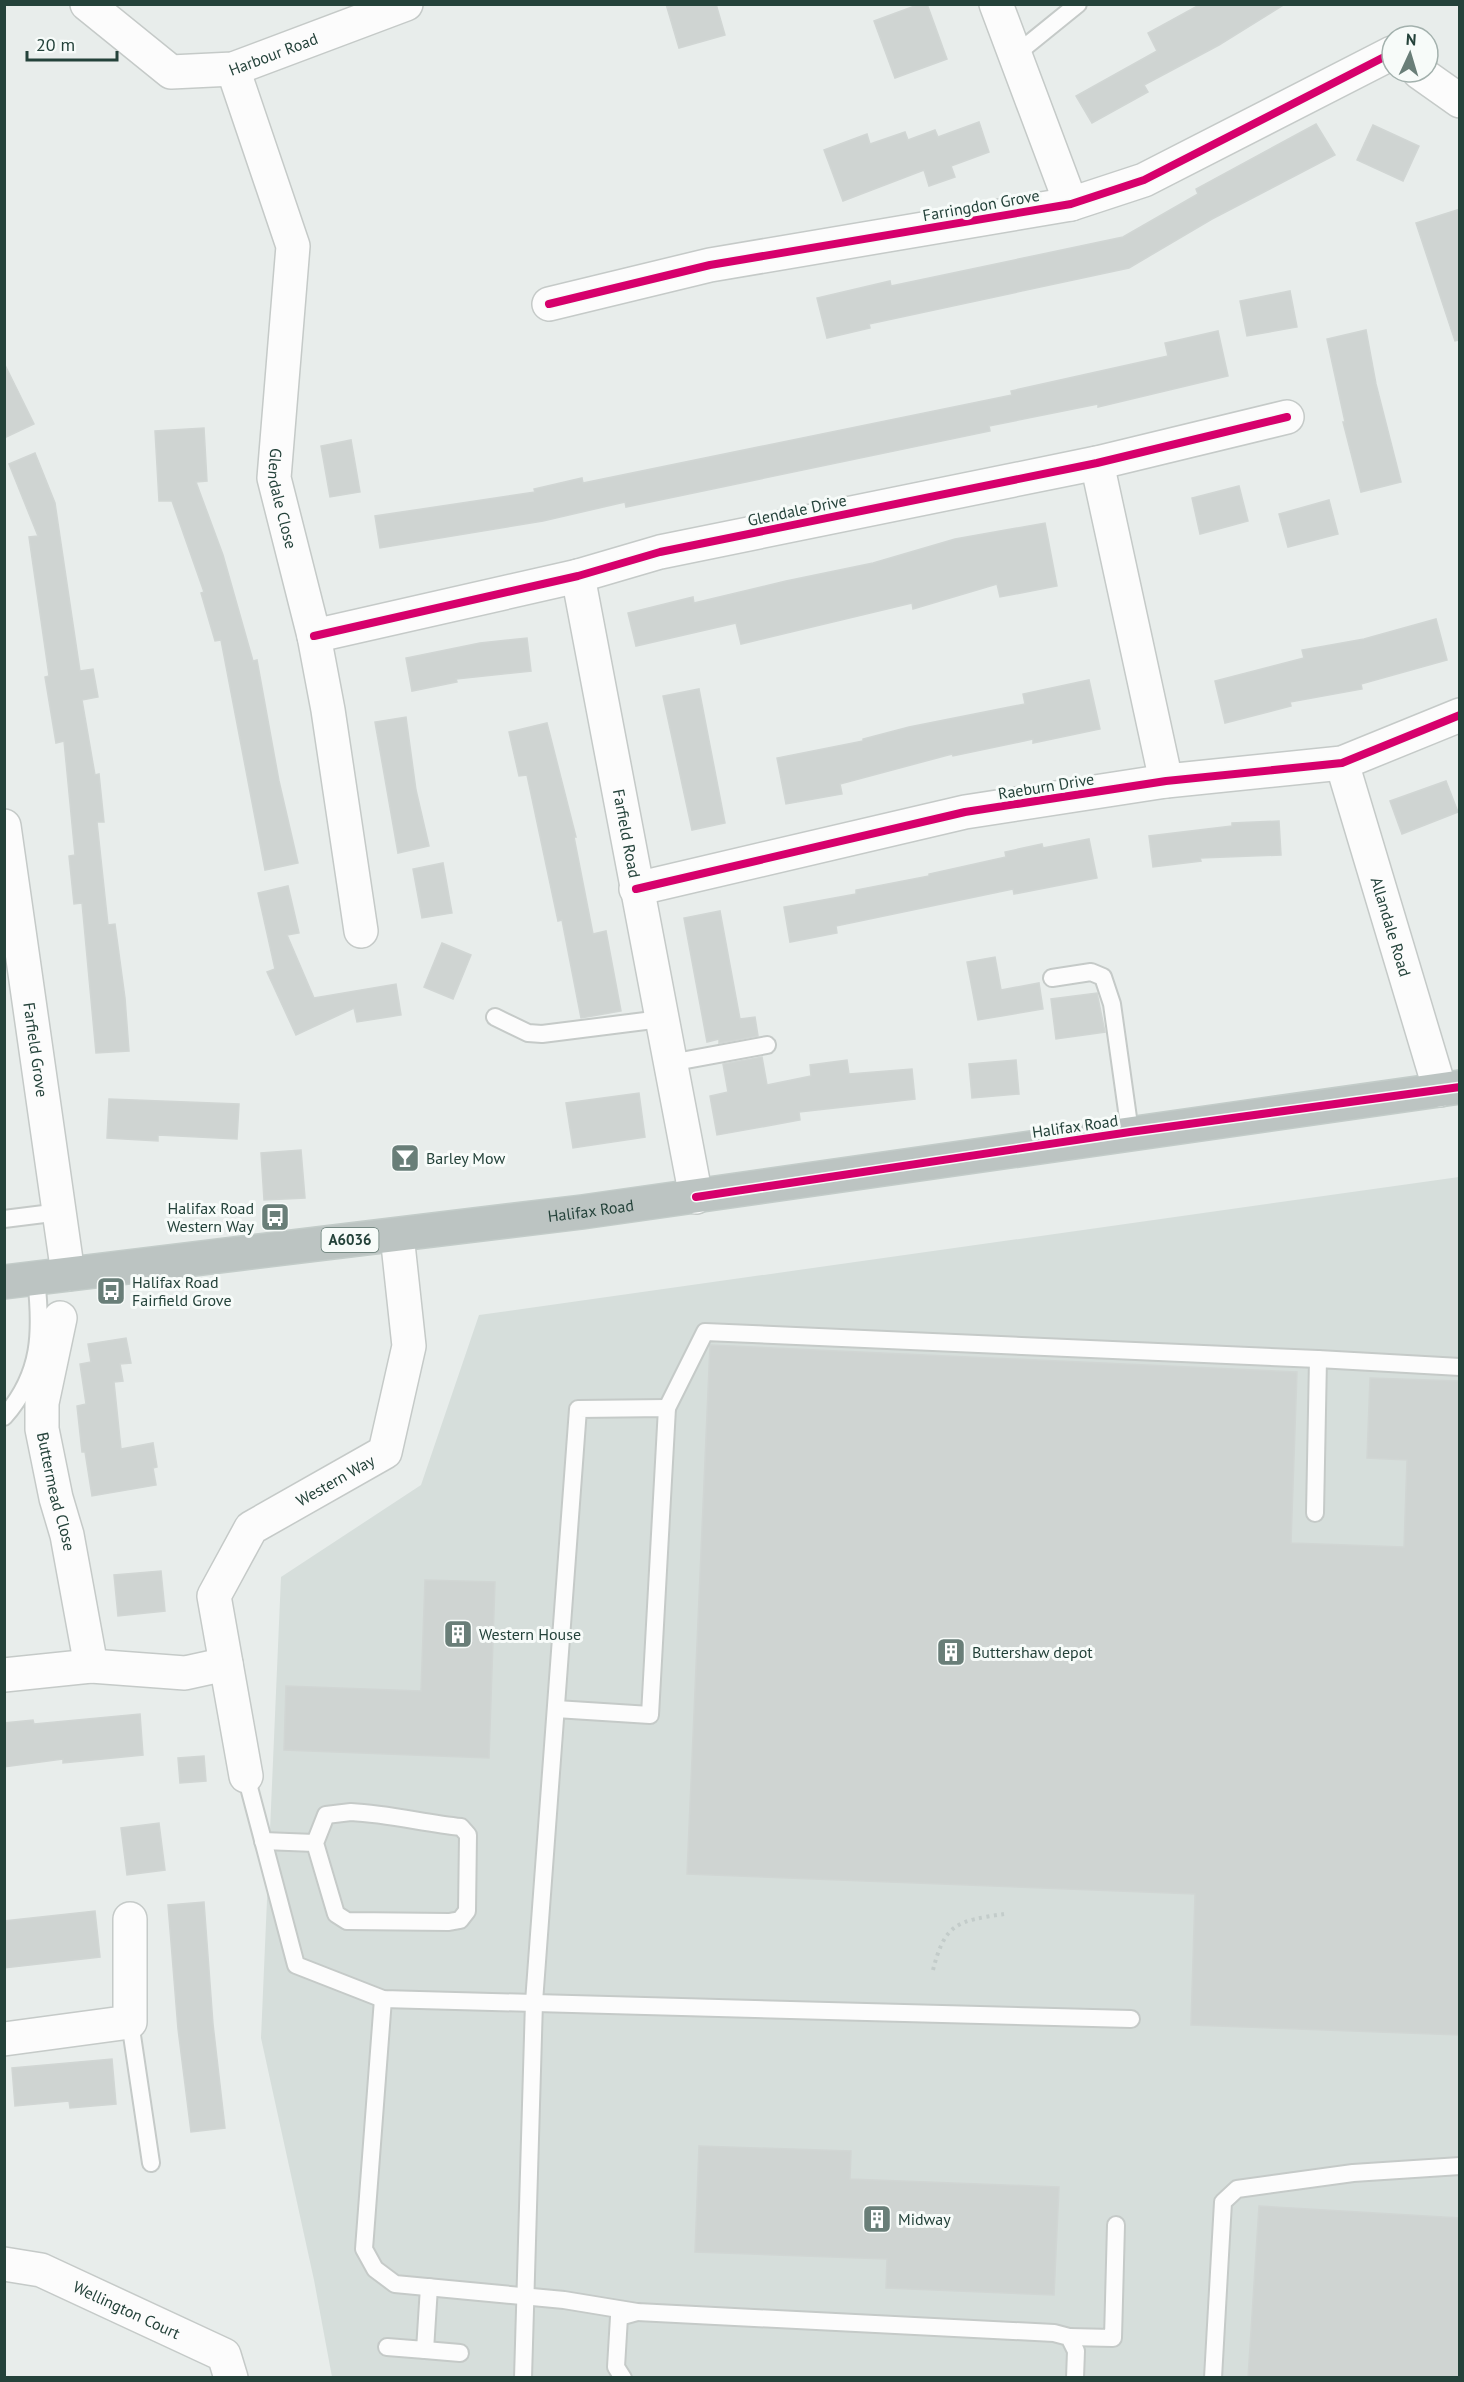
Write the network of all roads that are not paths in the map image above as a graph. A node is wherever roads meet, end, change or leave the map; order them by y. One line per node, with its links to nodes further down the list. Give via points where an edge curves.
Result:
1 (87, 4): 7 (street, Harbour Road, via 171,72)
2 (406, 4): 7 (street, Harbour Road)
3 (996, 4): 5 (street)
4 (1078, 4): 5 (lane)
5 (1015, 55): 10 (street)
6 (1380, 59): 10 (street, Farringdon Grove, via 1144,180)
7 (233, 69): 15 (street, Glendale Close, via 293,246 274,478)
8 (1436, 84): 9 (street)
9 (1460, 101)
10 (1071, 204): 11 (street, Farringdon Grove, via 710,265)
11 (549, 304)
12 (1287, 417): 13 (street, Glendale Drive)
13 (1096, 463): 14 (street, Glendale Drive, via 660,552); 18 (street)
14 (578, 576): 15 (street, Glendale Drive); 20 (street, Farfield Road)
15 (314, 636): 21 (street, Glendale Close)
16 (1460, 715): 17 (street, Raeburn Drive)
17 (1342, 763): 18 (street, Raeburn Drive); 28 (street, Allandale Road)
18 (1166, 781): 20 (street, Raeburn Drive, via 965,812)
19 (4, 826): 22 (street, Farfield Grove)
20 (636, 889): 25 (street, Farfield Road)
21 (361, 931)
22 (13, 951): 31 (street, Farfield Grove)
23 (1052, 978): 29 (lane, via 1091,972 1103,977 1112,1004)
24 (495, 1017): 25 (lane, via 528,1033 542,1034)
25 (662, 1019): 27 (street, Farfield Road)
26 (767, 1045): 27 (lane)
27 (670, 1063): 30 (street, Farfield Road)
28 (1450, 1088): 29 (highway, Halifax Road / A6036)
29 (1130, 1132): 30 (highway, Halifax Road / A6036)
30 (696, 1197): 33 (highway, Halifax Road / A6036)
31 (60, 1212): 32 (lane); 34 (street, Farfield Grove)
32 (4, 1219)
33 (397, 1234): 34 (highway, Halifax Road / A6036); 42 (street, Western Way, via 410,1346 385,1452 251,1528 214,1596)
34 (68, 1274): 35 (highway, Halifax Road / A6036)
35 (20, 1280): 40 (lane, via 41,1328 25,1389)
36 (60, 1318): 43 (street, Buttermead Close, via 42,1403 42,1429 67,1535)
37 (1318, 1359): 38 (lane); 39 (lane, via 705,1332); 41 (lane)
38 (1460, 1367)
39 (667, 1408): 45 (lane, via 578,1409); 45 (lane, via 650,1715)
40 (4, 1417)
41 (1315, 1513)
42 (226, 1664): 43 (street, via 185,1673); 46 (street, Western Way)
43 (91, 1666): 44 (street)
44 (4, 1675)
45 (556, 1709): 51 (lane)
46 (246, 1776): 47 (lane)
47 (263, 1840): 48 (lane); 50 (lane, via 296,1965)
48 (315, 1843): 48 (lane, via 326,1815 351,1812 461,1827 468,1835 467,1911 460,1920 449,1922 347,1921 336,1914)
49 (130, 1919): 53 (street)
50 (383, 1999): 51 (lane); 59 (lane, via 364,2249 375,2269 395,2284)
51 (534, 2002): 52 (lane); 60 (lane)
52 (1131, 2019)
53 (130, 2022): 54 (street); 55 (lane)
54 (4, 2039)
55 (151, 2163)
56 (1460, 2166): 70 (lane, via 1353,2173 1237,2189 1223,2202)
57 (1116, 2225): 62 (lane, via 1113,2338)
58 (4, 2264): 66 (street, Wellington Court, via 41,2270 224,2355)
59 (429, 2287): 60 (lane); 64 (lane)
60 (526, 2296): 61 (lane); 67 (lane)
61 (637, 2312): 62 (lane, via 1054,2333); 68 (lane, via 619,2317 616,2367)
62 (1069, 2337): 69 (lane, via 1076,2351)
63 (387, 2347): 64 (lane)
64 (425, 2350): 65 (lane)
65 (460, 2353)
66 (231, 2378)
67 (523, 2378)
68 (623, 2378)
69 (1075, 2378)
70 (1213, 2378)

